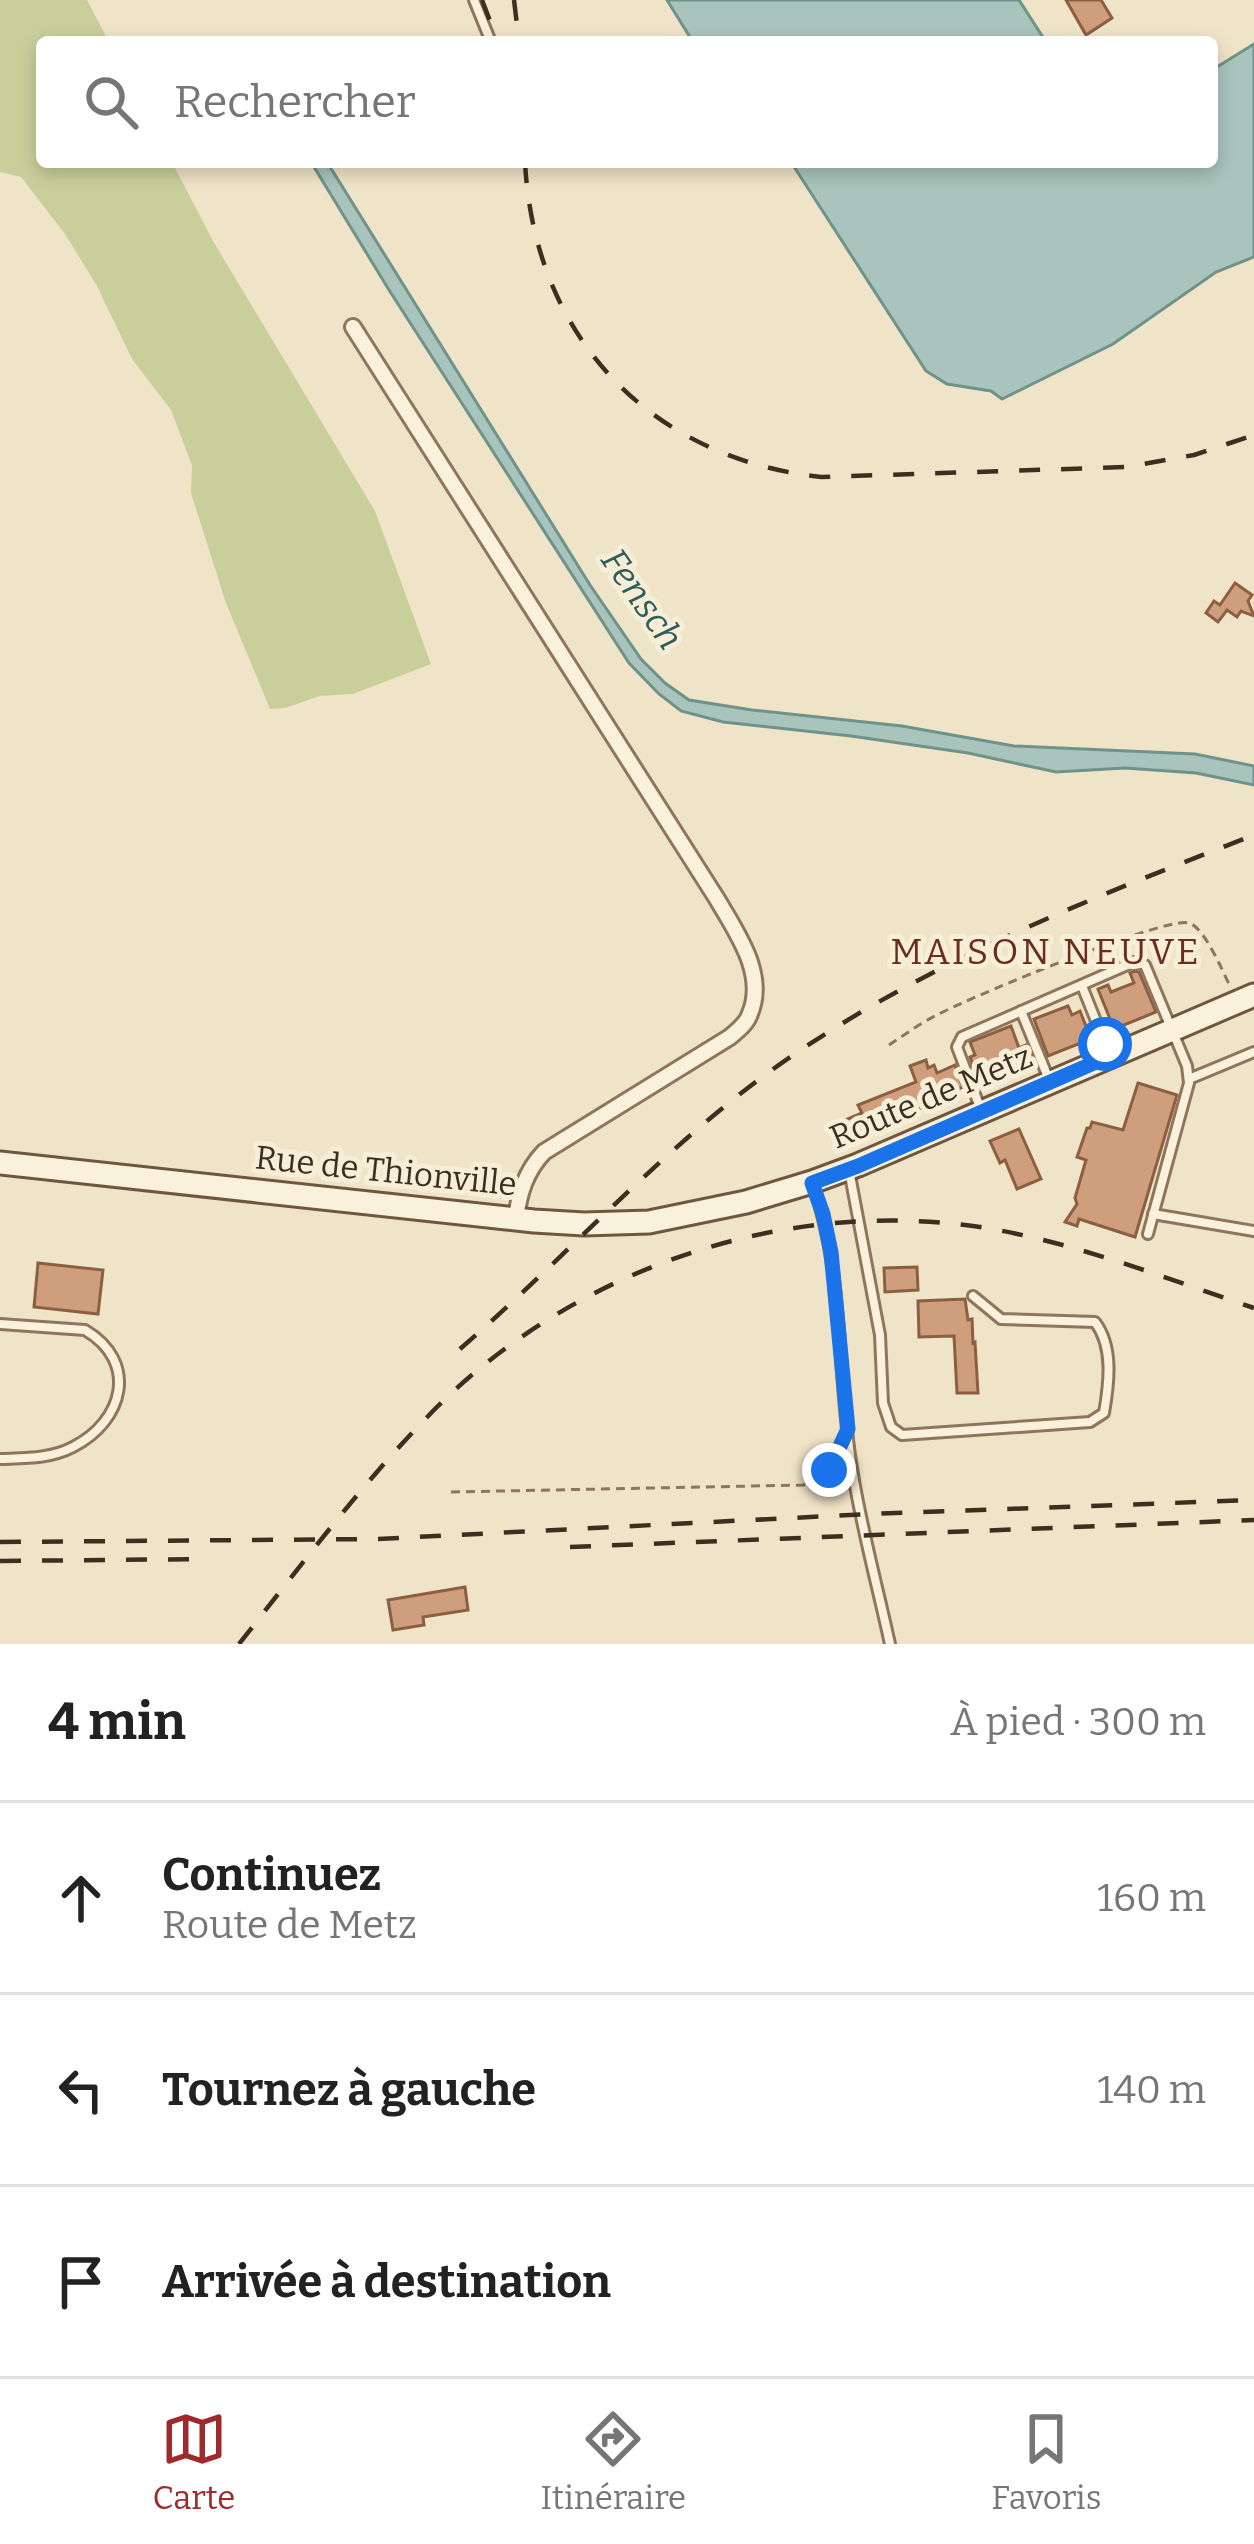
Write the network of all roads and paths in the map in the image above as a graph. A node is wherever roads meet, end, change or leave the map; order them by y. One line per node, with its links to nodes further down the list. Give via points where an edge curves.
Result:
1 (474, 0): 2 (lane)
2 (489, 36)
3 (353, 327): 19 (street, via 717,899 753,970 755,994 740,1028 544,1152 526,1179)
4 (1082, 986): 6 (lane); 7 (lane, via 1140,962); 10 (lane)
5 (1246, 998): 7 (main road, Route de Metz); 8 (path, via 1198,928 1175,923 941,1012)
6 (1022, 1011): 12 (lane); 13 (lane, via 958,1041)
7 (1173, 1030): 10 (main road, Route de Metz); 11 (lane)
8 (890, 1045)
9 (1254, 1052): 11 (lane)
10 (1110, 1056): 12 (main road, Route de Metz)
11 (1189, 1079): 18 (lane)
12 (1050, 1082): 13 (main road, Route de Metz)
13 (982, 1112): 15 (main road, Route de Metz)
14 (0, 1163): 19 (main road, Rue de Thionville)
15 (848, 1169): 16 (main road, Route de Metz); 22 (lane, via 891,1427 902,1435 950,1432 1090,1422 1104,1413 1109,1383 1104,1334 1095,1322 1001,1319)
16 (812, 1183): 17 (main road, Route de Metz); 24 (lane, via 831,1252)
17 (763, 1197): 19 (main road, Rue de Thionville, via 627,1224)
18 (1154, 1214): 20 (lane); 21 (lane)
19 (517, 1219)
20 (1254, 1231)
21 (1148, 1234)
22 (973, 1296)
23 (0, 1324): 25 (lane, via 85,1330 117,1363 121,1381 105,1421 75,1447)
24 (848, 1429): 26 (path, via 829,1470 803,1486); 27 (lane)
25 (0, 1459)
26 (451, 1492)
27 (890, 1644)

